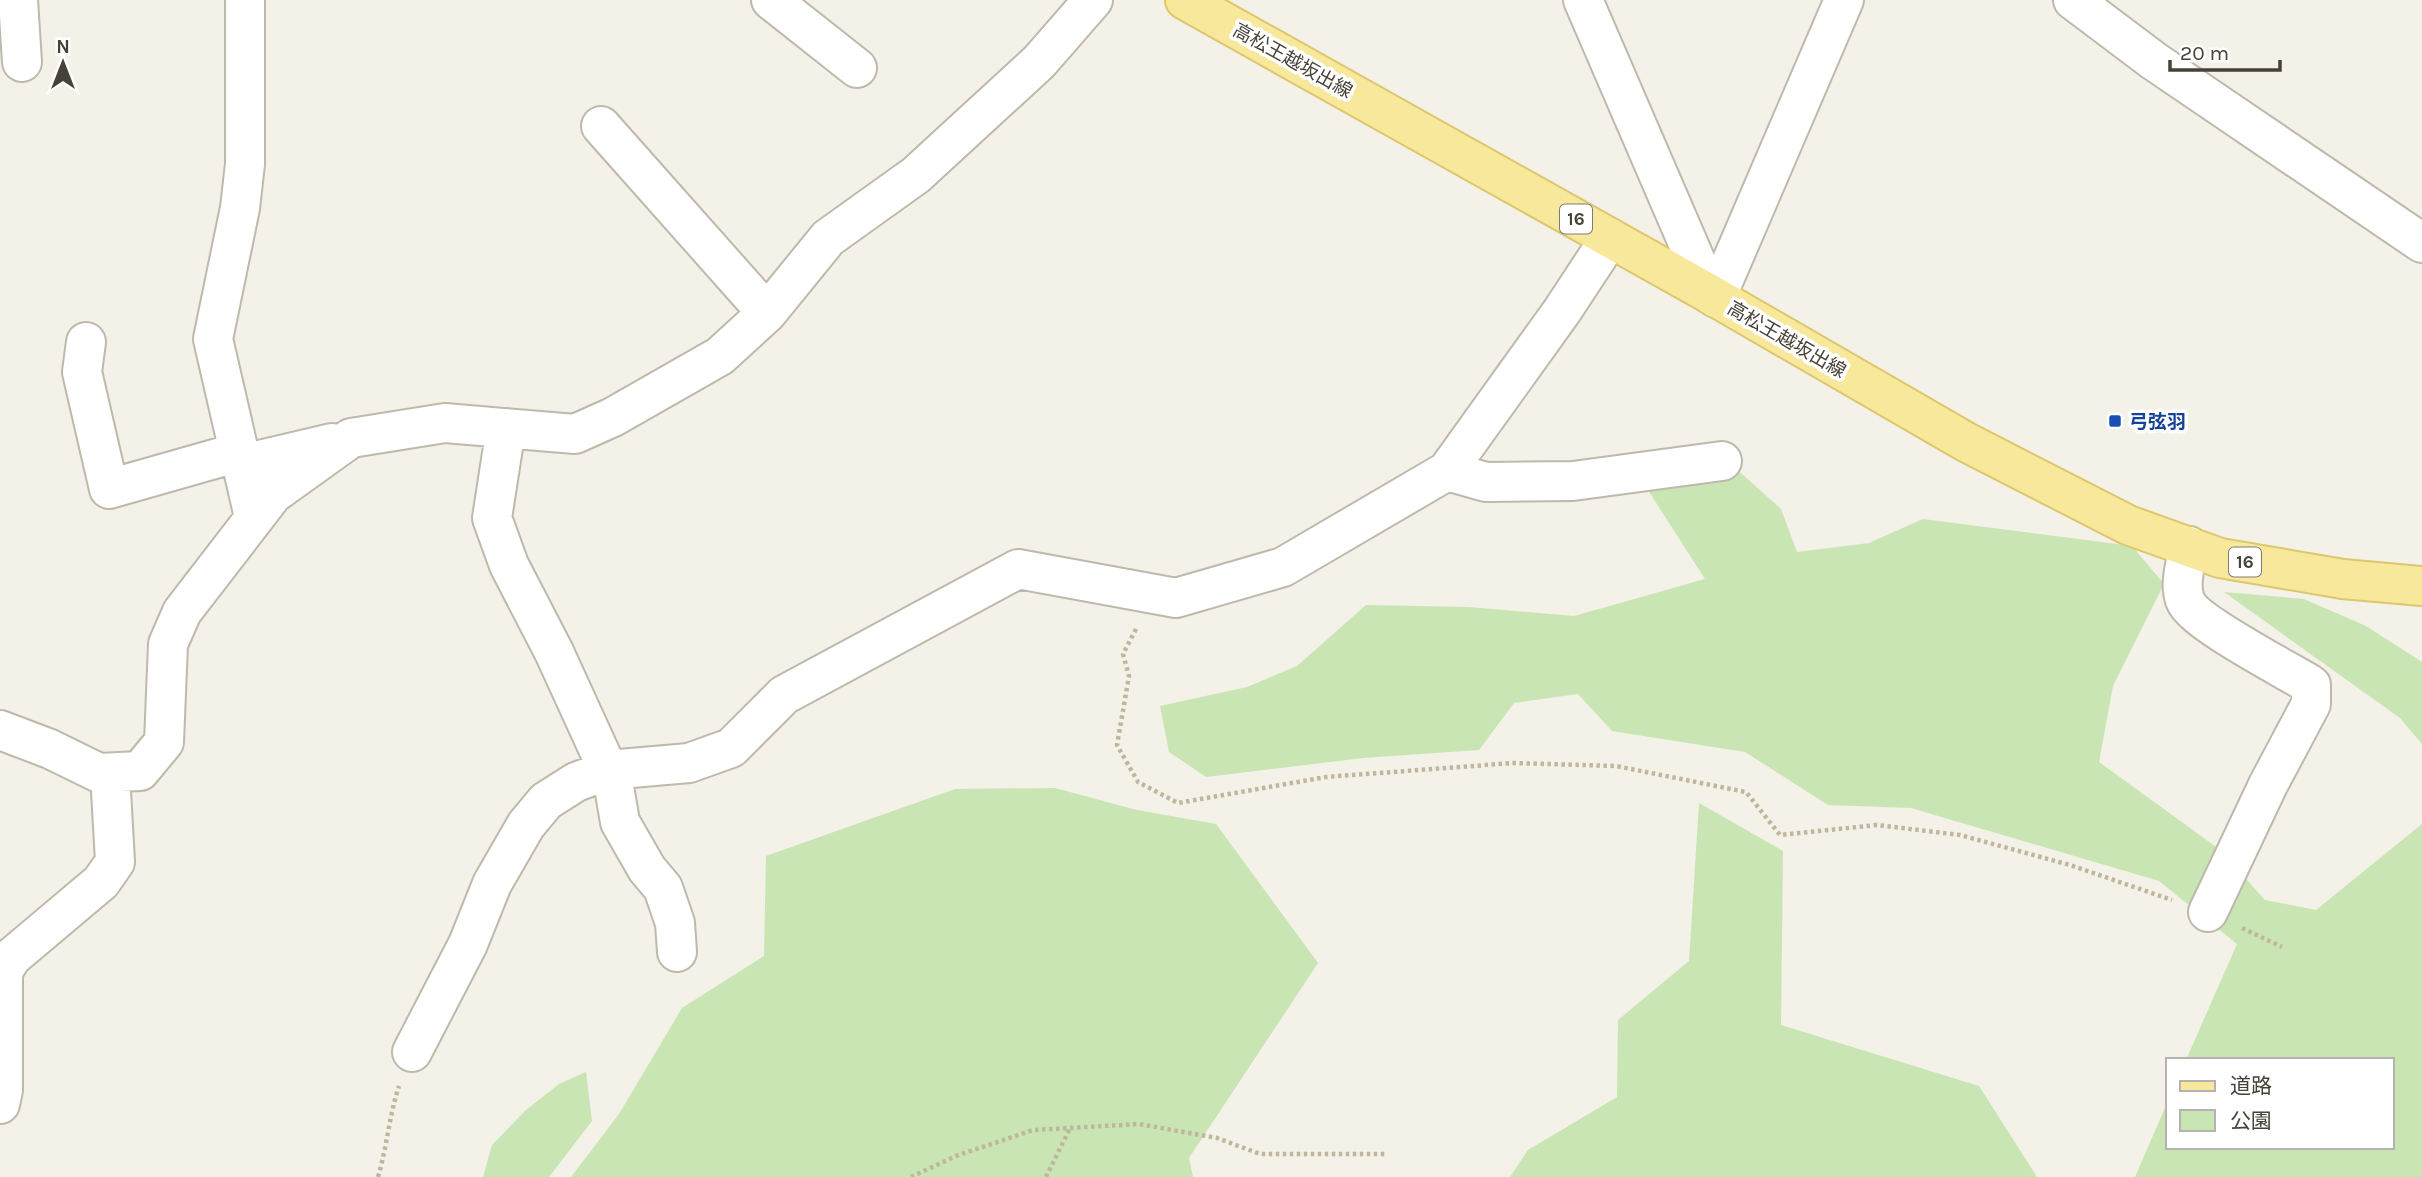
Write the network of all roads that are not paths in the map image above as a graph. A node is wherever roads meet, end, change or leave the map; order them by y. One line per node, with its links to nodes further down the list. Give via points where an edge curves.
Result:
1 (18, 0): 9 (street)
2 (244, 0): 19 (street, via 245,164 213,339)
3 (771, 0): 10 (street)
4 (1093, 0): 15 (street, via 1039,62 916,175 828,238)
5 (1185, 0): 12 (main road, 高松王越坂出線 / 16)
6 (1583, 0): 14 (street)
7 (1844, 0): 14 (street)
8 (2073, 0): 13 (street, via 2154,61)
9 (22, 62)
10 (857, 68)
11 (601, 126): 15 (street)
12 (1610, 238): 14 (main road, 高松王越坂出線 / 16); 21 (street)
13 (2422, 243)
14 (1713, 296): 23 (main road, 高松王越坂出線 / 16, via 1966,442 2128,525)
15 (767, 313): 17 (street, via 719,356 601,423 575,434)
16 (86, 342): 19 (street, via 82,372 109,489)
17 (506, 428): 18 (street, via 445,423); 26 (street, via 492,518 509,565)
18 (351, 438): 19 (street); 22 (street, via 273,494)
19 (241, 458): 22 (street)
20 (1722, 461): 21 (street, via 1573,481 1486,482)
21 (1447, 471): 26 (street, via 1283,567 1176,598 1018,569 784,695 731,748 690,763)
22 (254, 517): 27 (street, via 182,612 168,644 164,743 140,771)
23 (2189, 546): 24 (main road, 高松王越坂出線 / 16, via 2221,558 2343,579); 28 (street, via 2182,585 2186,602 2203,620 2311,685 2311,704)
24 (2422, 586)
25 (0, 730): 27 (street, via 99,773)
26 (608, 770): 29 (street, via 620,822 663,888 675,923); 30 (street, via 576,782 546,801 526,825 492,884 468,944)
27 (110, 773): 31 (street, via 115,862 101,882 12,957 3,971)
28 (2208, 912)
29 (677, 951)
30 (412, 1052)
31 (0, 1104)

